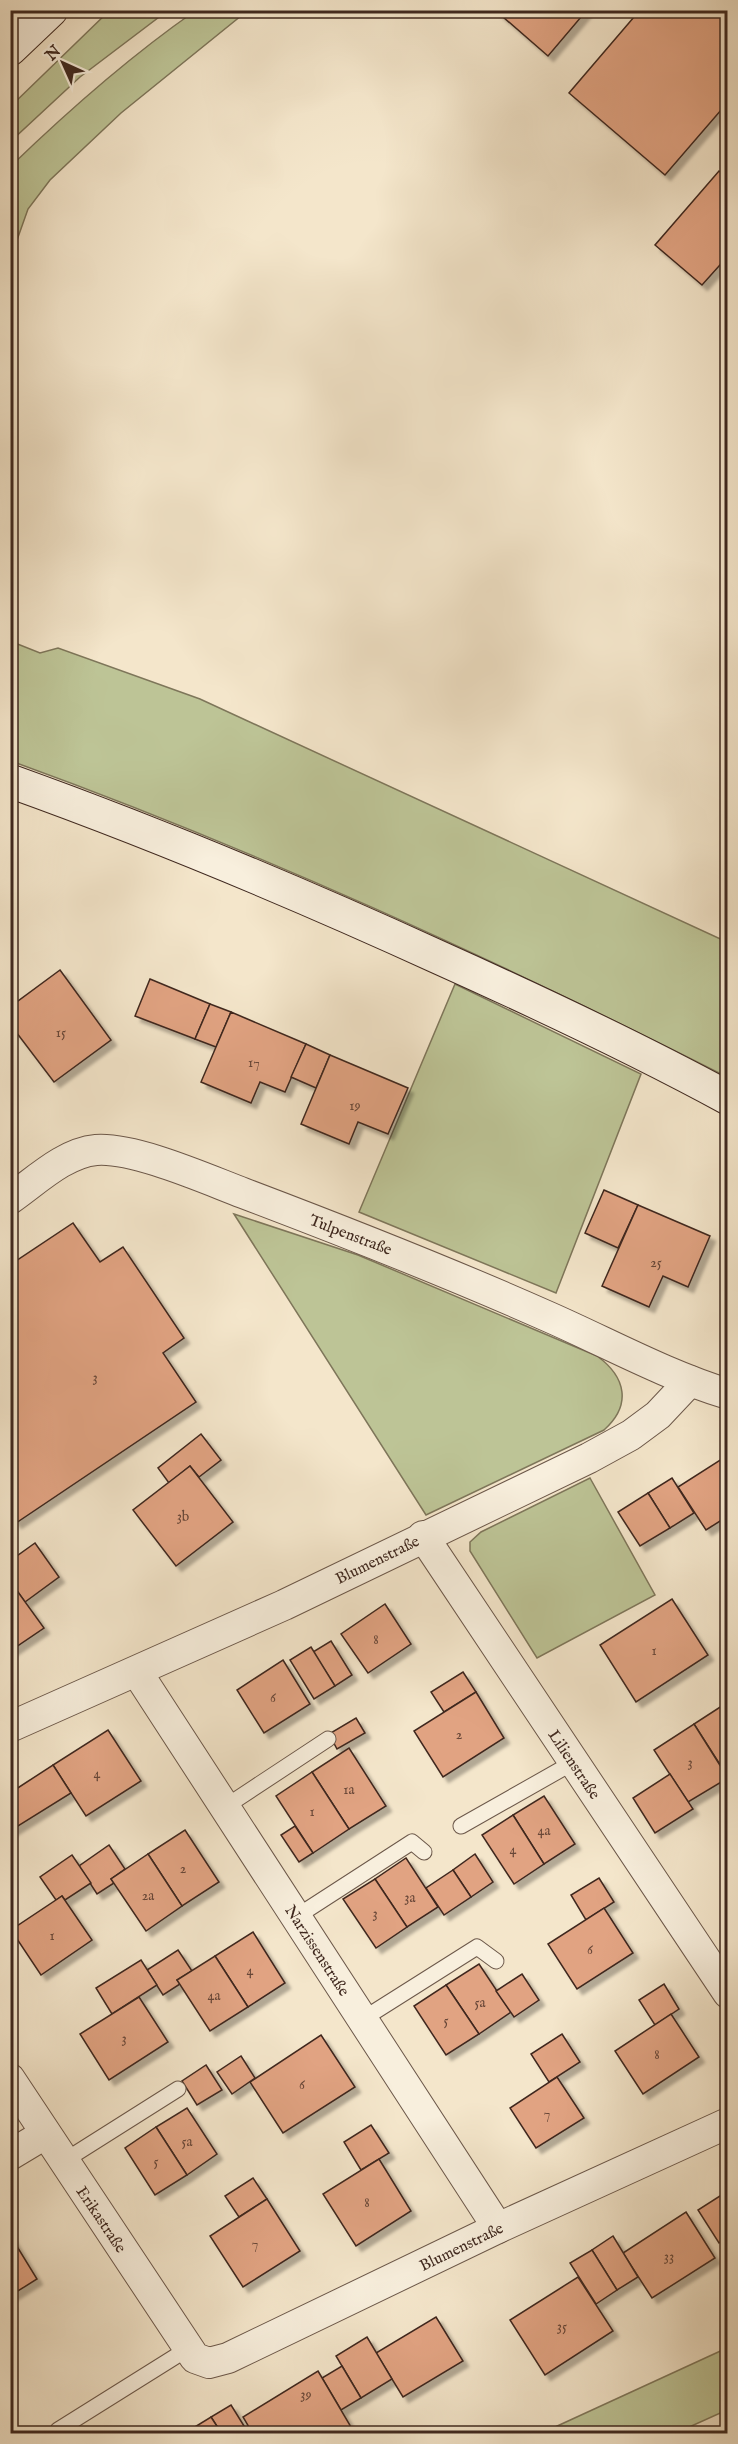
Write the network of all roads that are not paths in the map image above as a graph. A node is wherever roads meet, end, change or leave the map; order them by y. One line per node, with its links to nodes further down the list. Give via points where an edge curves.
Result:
1 (51, 10): 2 (main road)
2 (10, 49)
3 (10, 781): 4 (main road, via 119,820 360,922 528,998)
4 (728, 1098)
5 (10, 1199): 6 (street, Tulpenstraße, via 66,1159 92,1151 109,1150 172,1166 369,1241)
6 (690, 1381): 7 (street); 8 (street, Blumenstraße, via 658,1415 631,1435)
7 (728, 1394)
8 (423, 1536): 9 (street, Blumenstraße); 12 (street, Lilienstraße)
9 (137, 1672): 10 (street, Blumenstraße); 13 (street, Narzissenstraße)
10 (10, 1727)
11 (328, 1740): 13 (lane)
12 (574, 1762): 14 (lane); 18 (street, Lilienstraße)
13 (225, 1807): 16 (street, Narzissenstraße)
14 (461, 1826)
15 (424, 1852): 16 (lane, via 412,1842)
16 (296, 1917): 19 (street, Narzissenstraße)
17 (496, 1961): 19 (lane, via 477,1947)
18 (728, 1993)
19 (363, 2019): 26 (street, Narzissenstraße)
20 (10, 2079): 23 (street, Erikastraße)
21 (178, 2089): 25 (lane)
22 (728, 2123): 26 (street, Blumenstraße)
23 (45, 2134): 24 (street); 25 (street, Erikastraße)
24 (10, 2155)
25 (64, 2161): 27 (street, Erikastraße)
26 (498, 2228): 27 (street, Blumenstraße, via 228,2358 209,2363)
27 (192, 2353): 28 (lane)
28 (56, 2433)

